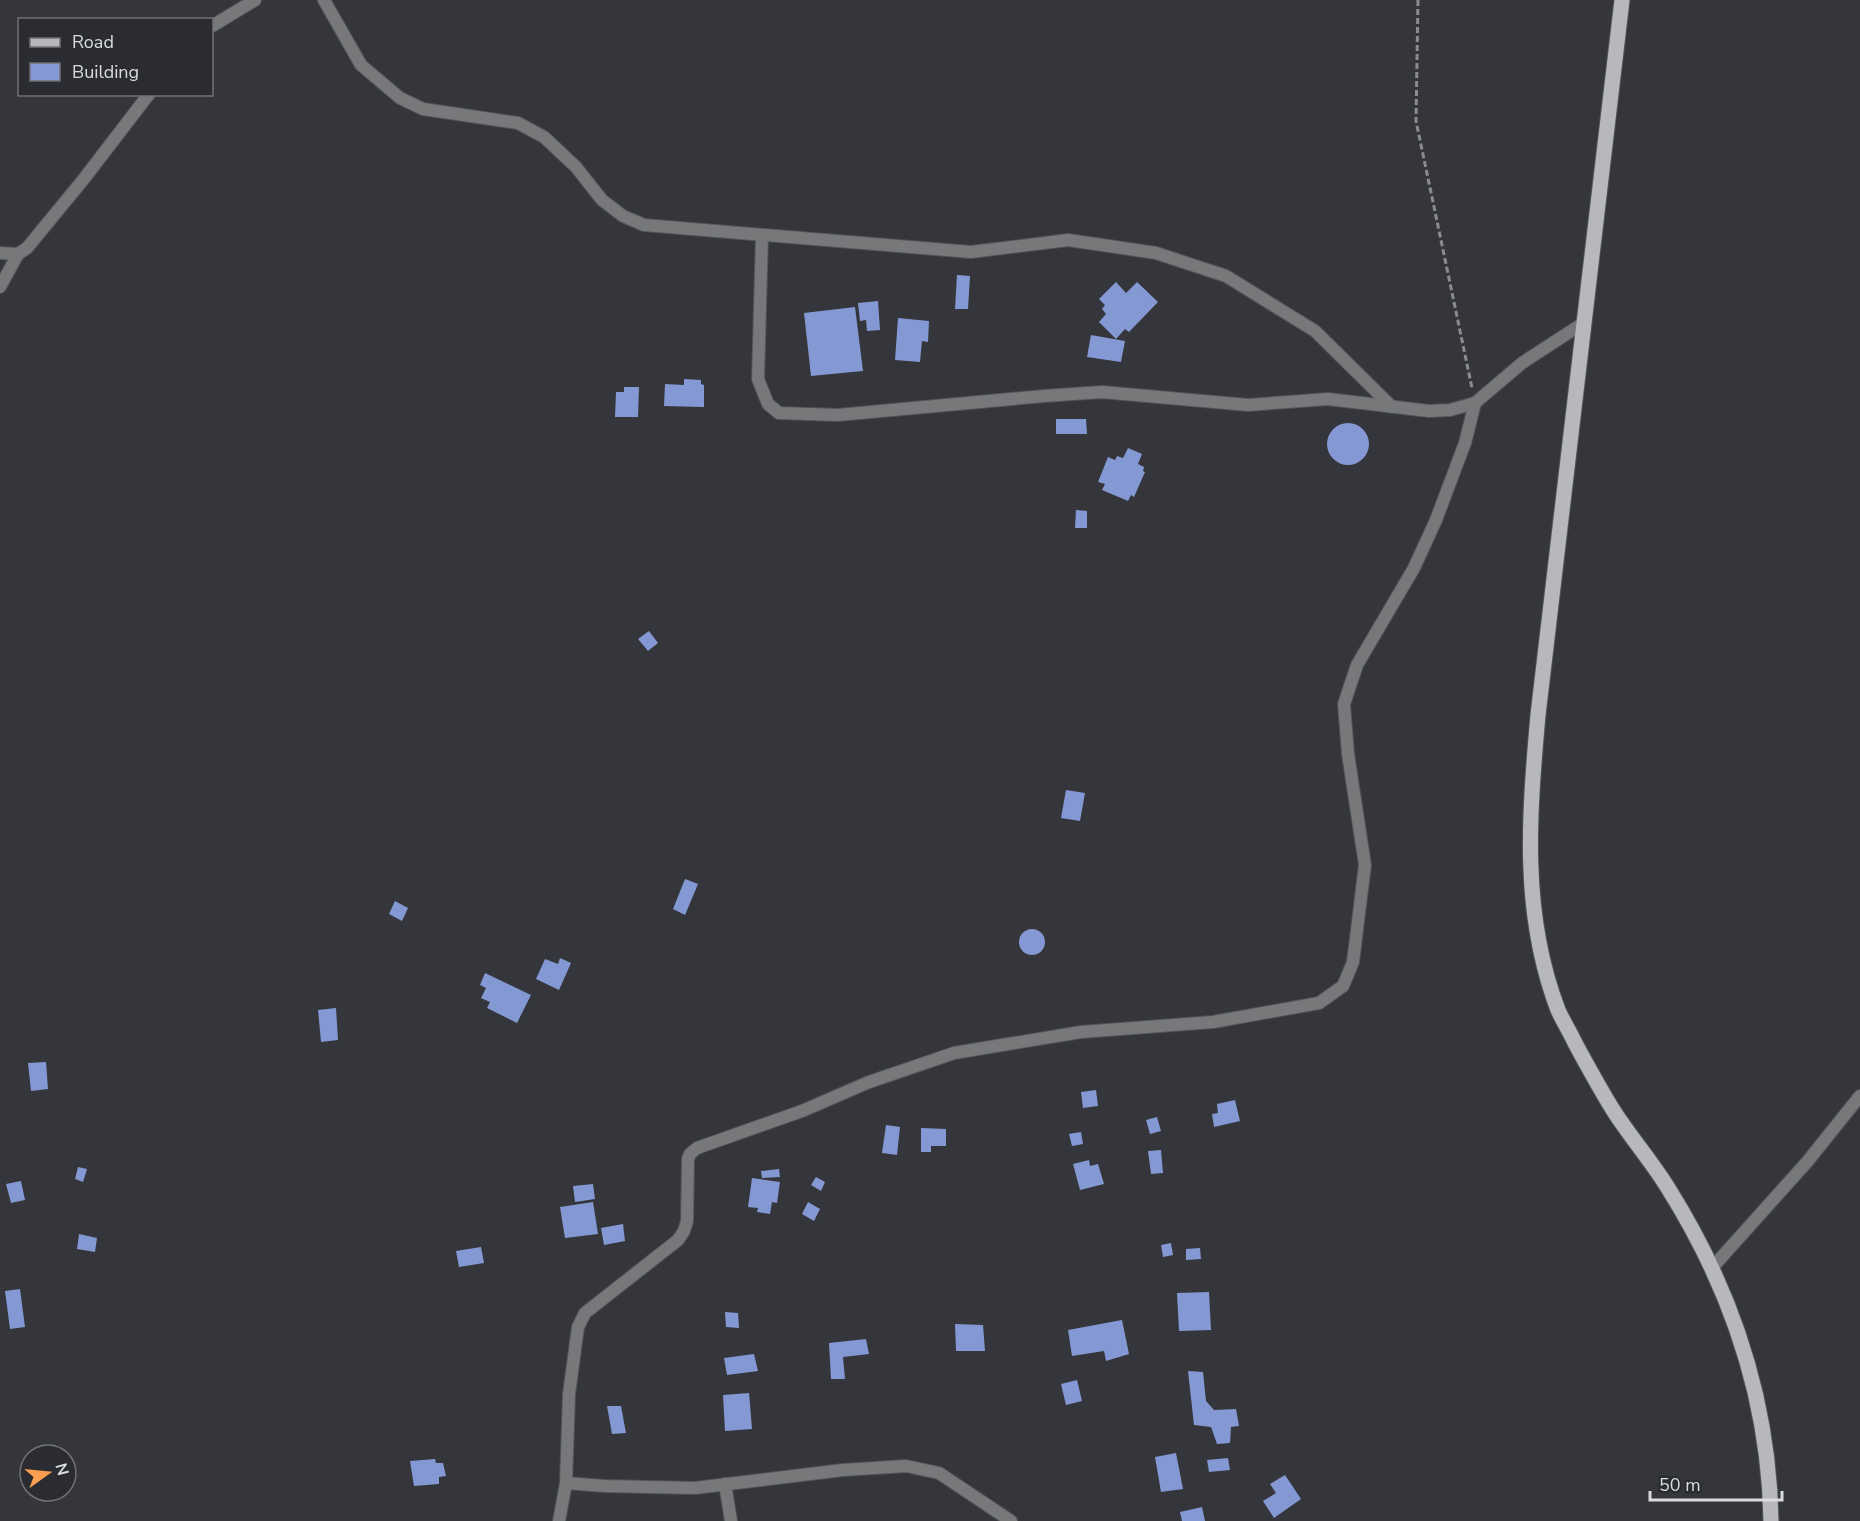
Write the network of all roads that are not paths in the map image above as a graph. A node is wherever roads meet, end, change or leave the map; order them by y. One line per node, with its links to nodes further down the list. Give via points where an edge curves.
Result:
1 (255, 0): 4 (street)
2 (324, 0): 6 (street, via 361,65 400,98 423,109 518,123 544,137 576,167 602,200 623,216 644,225)
3 (1622, 0): 10 (main road)
4 (213, 25)
5 (146, 96): 8 (street, via 83,180)
6 (762, 235): 12 (street, via 971,252 1068,240 1156,253 1226,276 1315,330); 12 (street, via 758,379 768,404 779,413 838,415 1102,392 1248,405 1328,399)
7 (0, 253): 8 (street)
8 (18, 254): 9 (street)
9 (0, 287)
10 (1585, 322): 11 (street, via 1522,363); 14 (main road, via 1538,715 1530,808 1531,892 1542,958 1559,1012 1616,1114 1668,1187)
11 (1475, 403): 12 (street, via 1450,410); 15 (street, via 1465,443 1436,520 1414,568 1357,665 1344,704 1365,865 1353,963 1343,986 1319,1003 1213,1022 1081,1032 954,1053 697,1148 688,1159 687,1221 678,1240 601,1299 585,1313 578,1327 569,1394)
12 (1392, 407)
13 (1860, 1096): 14 (street, via 1808,1162)
14 (1712, 1269): 20 (main road, via 1749,1363 1763,1433)
15 (566, 1483): 16 (street, via 695,1488); 17 (street)
16 (725, 1484): 18 (street); 19 (street, via 906,1466 939,1473)
17 (559, 1521)
18 (731, 1521)
19 (1011, 1521)
20 (1771, 1521)

